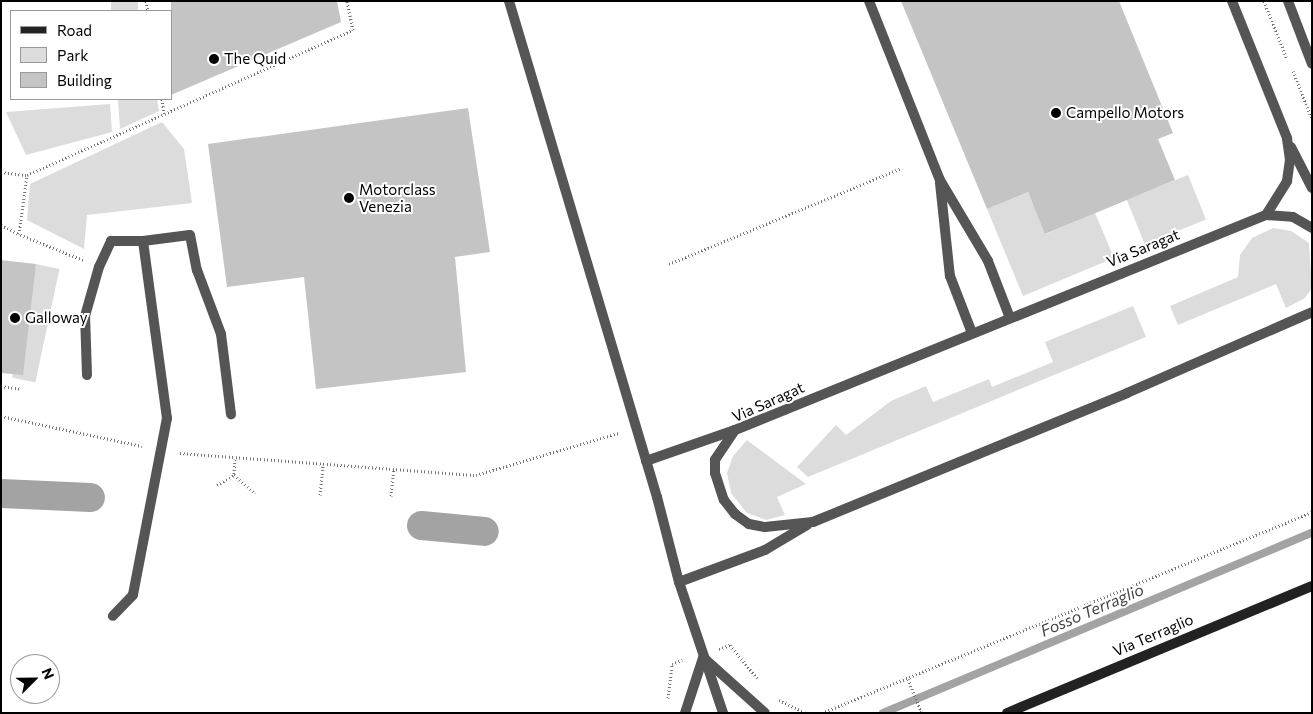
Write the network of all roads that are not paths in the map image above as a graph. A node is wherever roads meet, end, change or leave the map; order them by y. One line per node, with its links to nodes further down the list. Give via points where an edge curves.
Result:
1 (509, 1): 18 (street)
2 (869, 1): 7 (street)
3 (1232, 1): 6 (street)
4 (1288, 3): 5 (street)
5 (1312, 64)
6 (1287, 138): 8 (street); 9 (street, via 1290,160 1287,181)
7 (940, 180): 13 (street, via 988,261); 14 (street, via 950,276)
8 (1312, 188)
9 (1266, 215): 10 (street, Via Saragat, via 1293,217); 13 (street, Via Saragat)
10 (1312, 228)
11 (143, 242): 15 (street, via 111,241 100,267 85,316); 16 (street, via 190,235 197,270 221,334); 22 (street, via 167,418 133,595)
12 (1312, 312): 19 (street, Via Saragat, via 1127,393)
13 (1010, 318): 14 (street, Via Saragat)
14 (972, 333): 17 (street, Via Saragat)
15 (87, 375)
16 (231, 414)
17 (735, 430): 18 (street); 19 (street, Via Saragat, via 716,460 715,474 724,500 735,514 749,524 765,528)
18 (646, 461): 20 (street)
19 (813, 522): 20 (street, via 765,550)
20 (679, 582): 23 (street)
21 (1312, 586): 27 (main road, Via Terraglio)
22 (113, 616)
23 (703, 658): 24 (street); 25 (street); 26 (street)
24 (685, 713)
25 (724, 713)
26 (765, 713)
27 (1007, 713)

